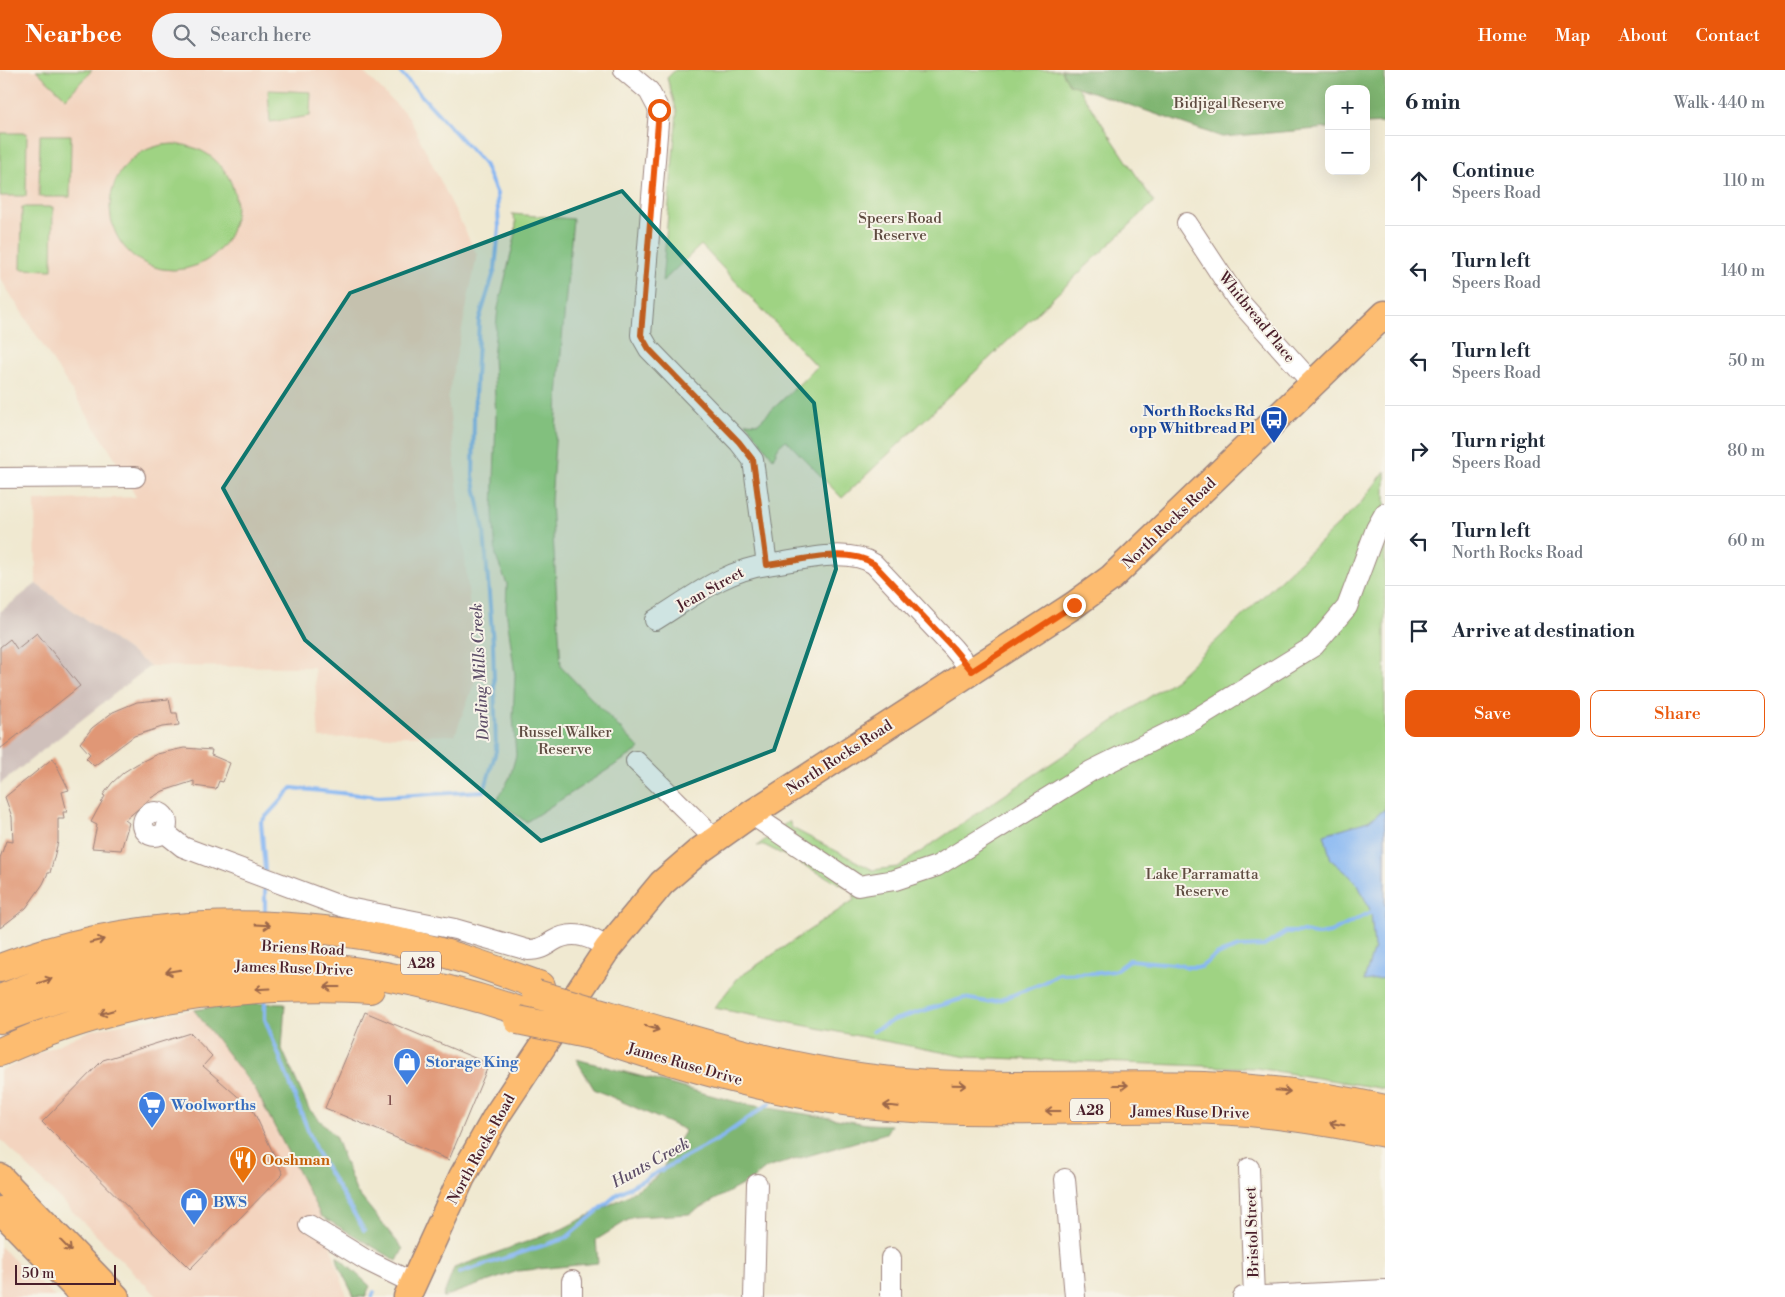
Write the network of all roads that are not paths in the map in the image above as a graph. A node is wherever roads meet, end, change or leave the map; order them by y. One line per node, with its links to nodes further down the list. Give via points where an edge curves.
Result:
1 (624, 70): 8 (street, via 649,91 659,110 641,335 649,349 753,460)
2 (1187, 223): 4 (street, Whitbread Place, via 1237,299)
3 (1385, 314): 4 (main road, North Rocks Road)
4 (1313, 384): 10 (main road, North Rocks Road, via 1112,578)
5 (135, 477): 6 (street)
6 (0, 478)
7 (1385, 514): 12 (street, via 1376,529 1347,607 1314,646 1194,720 1091,771 937,866 895,880 858,886)
8 (767, 565): 9 (street, Jean Street, via 732,573); 10 (street, Jean Street, via 843,555 864,558 874,564)
9 (655, 620)
10 (972, 671): 12 (main road, North Rocks Road)
11 (636, 761): 14 (street)
12 (751, 814): 14 (main road, North Rocks Road)
13 (164, 832): 15 (street, via 184,847 343,906 455,928 528,950 580,935 593,938)
14 (715, 839): 15 (main road, North Rocks Road, via 662,883)
15 (608, 948): 33 (main road, North Rocks Road, via 497,1115 462,1177)
16 (222, 957): 17 (highway, Briens Road / A28); 17 (highway, one-way to 16); 18 (highway, one-way to 16, via 59,950 173,927); 19 (highway, Briens Road / A28, one-way to 16, via 68,974 164,952); 21 (highway, James Ruse Drive / A28, one-way to 21, via 180,970 108,983); 23 (highway, one-way to 23, via 155,1001 61,1026)
17 (303, 957): 20 (highway, James Ruse Drive / A28, via 466,994); 20 (highway, via 405,943 453,956)
18 (0, 968)
19 (0, 999)
20 (530, 1003): 22 (highway, James Ruse Drive / A28, bridge)
21 (0, 1019)
22 (598, 1025): 24 (highway, James Ruse Drive / A28, one-way to 24, via 850,1076 952,1084 1231,1087 1297,1093); 25 (highway, James Ruse Drive / A28, one-way to 22, via 1241,1112 950,1110 850,1102 746,1082)
23 (0, 1052)
24 (1385, 1109)
25 (1385, 1133)
26 (1249, 1168): 40 (street, Bristol Street)
27 (0, 1177): 36 (main road, one-way to 36)
28 (1066, 1179): 39 (street)
29 (757, 1184): 37 (street)
30 (0, 1210): 35 (main road)
31 (308, 1225): 33 (street)
32 (891, 1258): 38 (street)
33 (410, 1290)
34 (1385, 1290): 40 (street)
35 (85, 1297)
36 (116, 1297)
37 (754, 1297)
38 (891, 1297)
39 (1075, 1297)
40 (1248, 1297)

